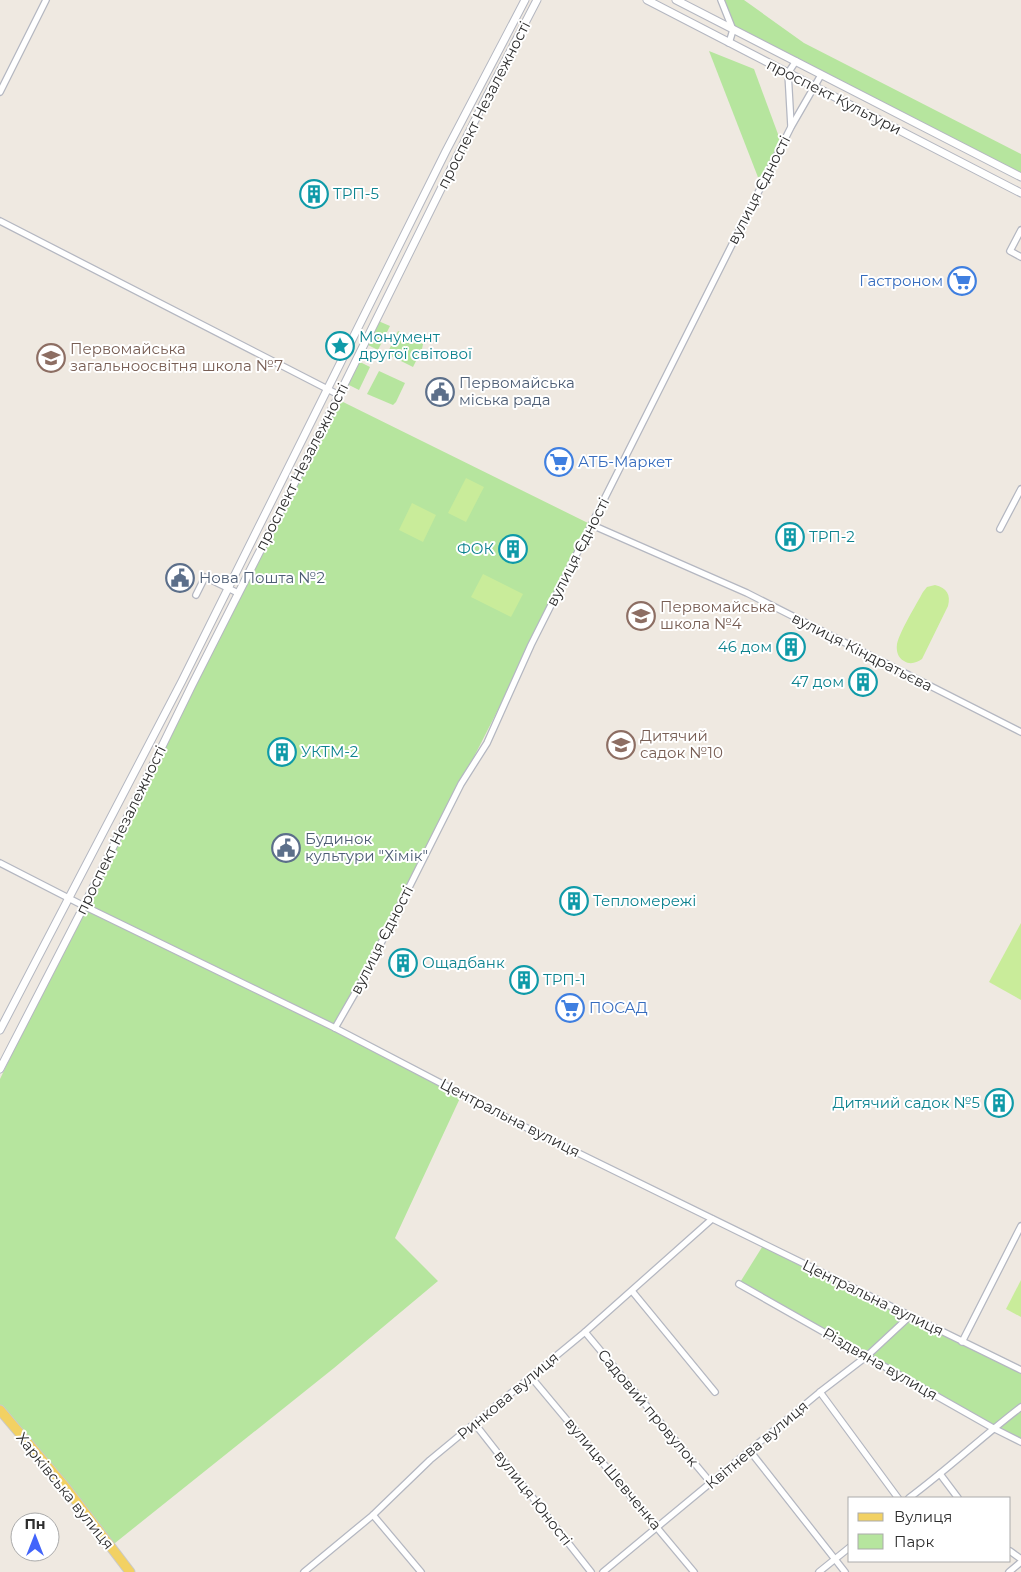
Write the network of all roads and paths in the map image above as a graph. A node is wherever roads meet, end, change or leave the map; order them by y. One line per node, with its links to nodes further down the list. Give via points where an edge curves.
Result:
1 (46, 0): 13 (street)
2 (525, 0): 14 (street, проспект Незалежності)
3 (537, 0): 15 (street, проспект Незалежності)
4 (647, 0): 8 (street, проспект Культури)
5 (676, 0): 7 (street, проспект Культури)
6 (721, 0): 7 (street)
7 (733, 30): 8 (street); 9 (street, проспект Культури)
8 (730, 43): 10 (street, проспект Культури)
9 (796, 61): 10 (street); 11 (street, проспект Культури)
10 (788, 73): 12 (street, проспект Культури); 16 (street)
11 (821, 75): 12 (street, вулиця Єдності); 17 (street, проспект Культури)
12 (814, 87): 16 (street, вулиця Єдності); 18 (street, проспект Культури)
13 (0, 92)
14 (477, 94): 15 (street); 22 (street, проспект Незалежності)
15 (486, 98): 23 (street, проспект Незалежності)
16 (791, 127): 25 (street, вулиця Єдності)
17 (1021, 177)
18 (1021, 193)
19 (0, 221): 22 (street)
20 (1021, 230): 21 (street, via 1010,251)
21 (1021, 257)
22 (328, 390): 23 (street); 27 (street, проспект Незалежності)
23 (338, 397): 28 (street, проспект Незалежності)
24 (1021, 490): 26 (street)
25 (592, 525): 30 (street, вулиця Кіндратьєва, via 747,593); 34 (street, вулиця Єдності, via 531,645 487,743 461,784)
26 (1000, 530)
27 (228, 588): 28 (street); 29 (street, via 205,577); 32 (street, проспект Незалежності)
28 (238, 592): 33 (street, проспект Незалежності)
29 (196, 595)
30 (1021, 732)
31 (0, 863): 32 (street, Центральна вулиця)
32 (68, 898): 33 (street, Центральна вулиця); 35 (street, проспект Незалежності)
33 (84, 906): 34 (street, Центральна вулиця); 36 (street, проспект Незалежності)
34 (335, 1028): 37 (street, Центральна вулиця)
35 (0, 1030)
36 (0, 1069)
37 (712, 1219): 40 (street, Ринкова вулиця); 41 (street, Центральна вулиця)
38 (1021, 1226): 43 (street)
39 (739, 1284): 44 (street, Різдвяна вулиця)
40 (632, 1291): 42 (street, Ринкова вулиця); 47 (street)
41 (910, 1316): 43 (street, Центральна вулиця); 44 (street, Квітнева вулиця)
42 (585, 1332): 46 (street, Ринкова вулиця); 56 (street, Садовий провулок)
43 (962, 1342): 45 (street, Центральна вулиця)
44 (867, 1356): 48 (street, Квітнева вулиця); 52 (street, Різдвяна вулиця)
45 (1021, 1370)
46 (531, 1377): 51 (street, Ринкова вулиця); 61 (street, вулиця Шевченка)
47 (715, 1392)
48 (820, 1392): 54 (street, Квітнева вулиця); 57 (street)
49 (1021, 1407): 52 (street)
50 (0, 1410): 65 (main road, Харківська вулиця, via 66,1488)
51 (475, 1424): 60 (street, Ринкова вулиця, via 430,1460); 68 (street, вулиця Юності)
52 (993, 1428): 53 (street, Різдвяна вулиця); 55 (street)
53 (1021, 1442)
54 (750, 1451): 56 (street, Квітнева вулиця); 63 (street)
55 (940, 1474): 58 (street); 59 (street)
56 (711, 1483): 61 (street, Квітнева вулиця)
57 (897, 1497)
58 (910, 1497)
59 (957, 1497)
60 (373, 1515): 66 (street, Ринкова вулиця); 67 (street)
61 (657, 1527): 69 (street, Квітнева вулиця); 70 (street, вулиця Шевченка)
62 (848, 1549): 63 (street)
63 (835, 1559): 71 (street); 72 (street)
64 (1021, 1560): 73 (street)
65 (130, 1572)
66 (304, 1572)
67 (420, 1572)
68 (591, 1572)
69 (602, 1572)
70 (694, 1572)
71 (819, 1572)
72 (845, 1572)
73 (1009, 1572)

